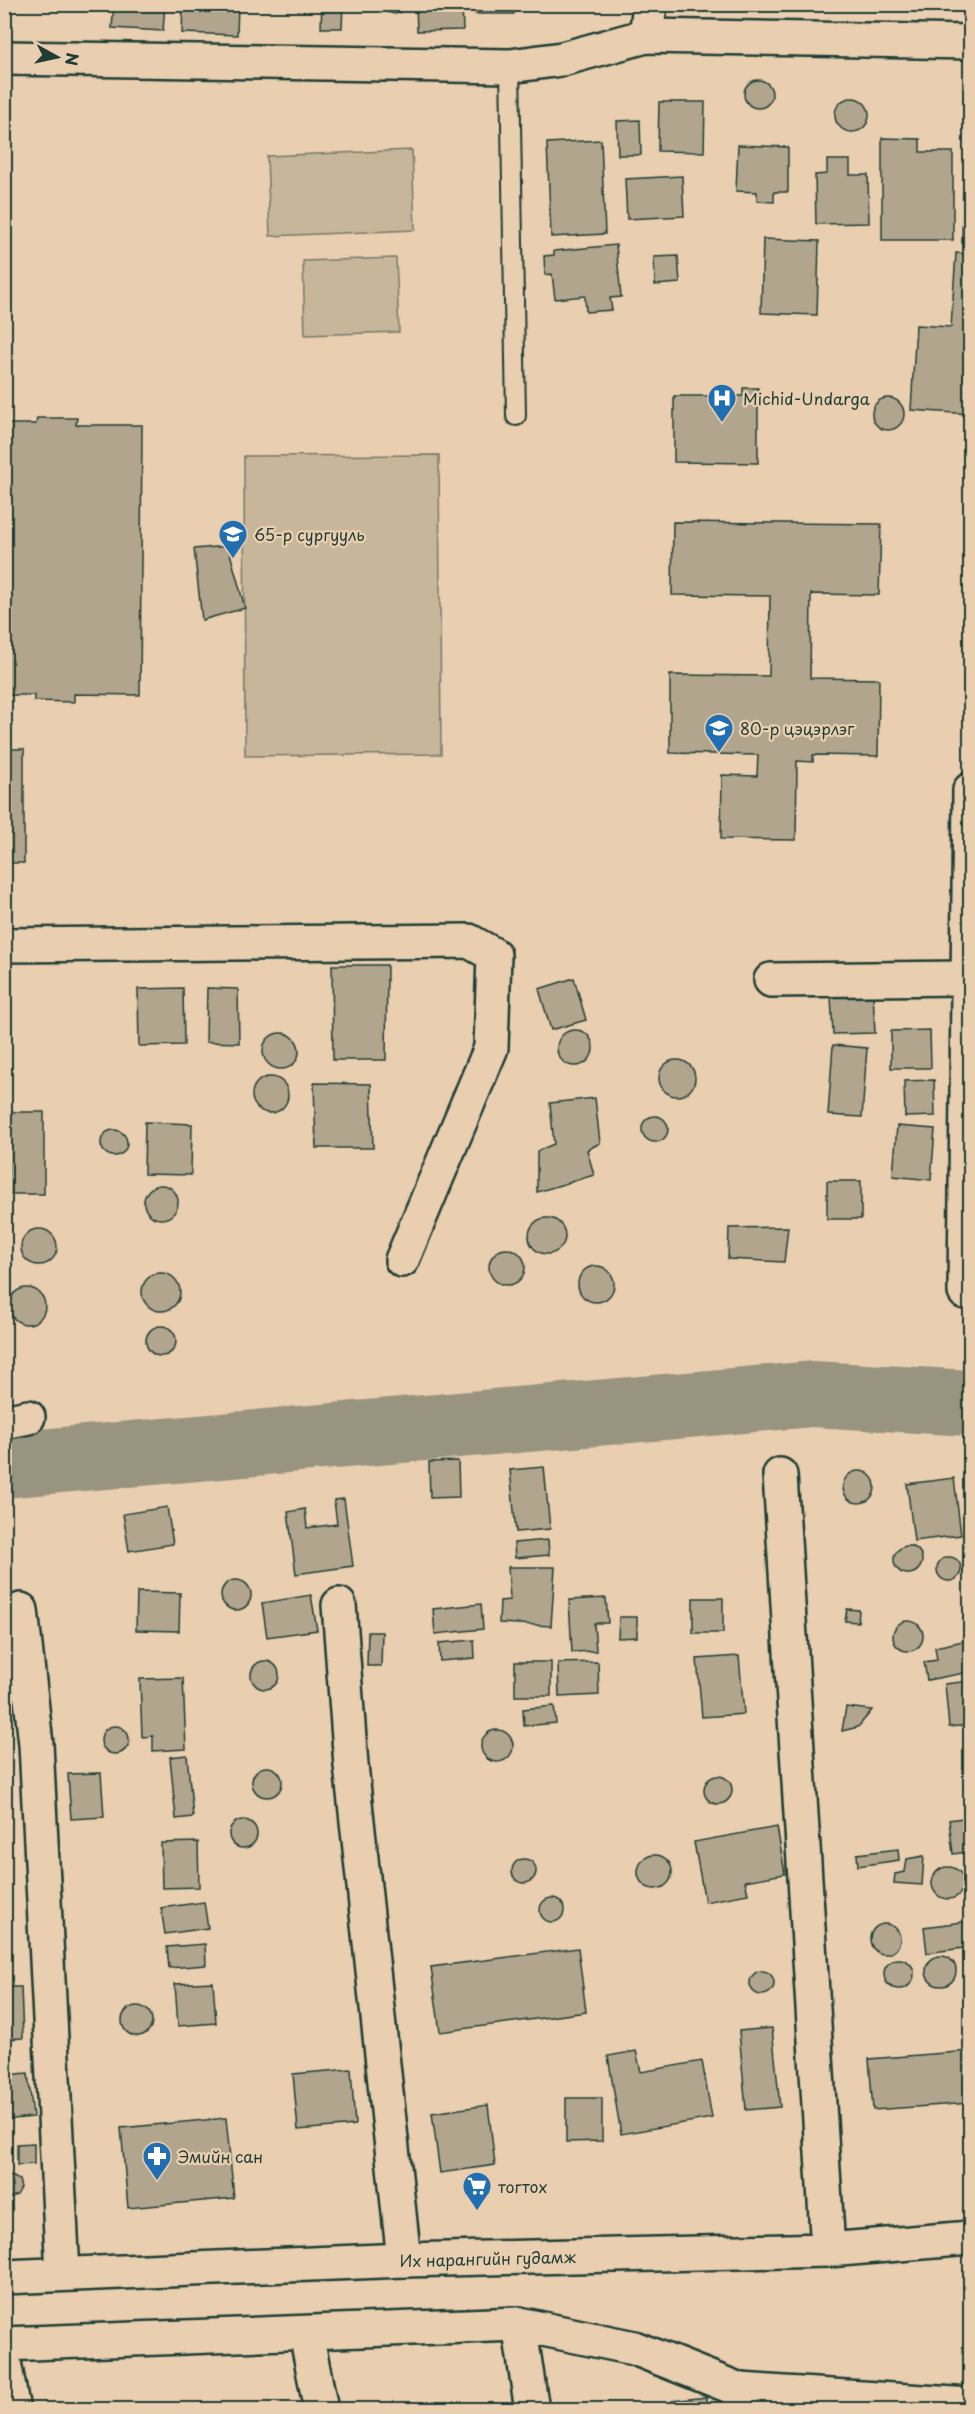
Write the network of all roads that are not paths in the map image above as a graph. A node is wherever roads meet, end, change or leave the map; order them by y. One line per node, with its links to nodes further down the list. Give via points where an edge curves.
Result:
1 (648, 20): 2 (street); 4 (street, via 562,59)
2 (970, 42)
3 (4, 58): 4 (street)
4 (510, 66): 5 (lane)
5 (516, 416)
6 (970, 790): 8 (street)
7 (4, 945): 10 (street, via 468,941 494,955 491,1048)
8 (968, 978): 9 (street); 11 (street)
9 (771, 980)
10 (402, 1260)
11 (965, 1292)
12 (780, 1475): 16 (street)
13 (339, 1605): 17 (street, via 351,1765)
14 (21, 1610): 18 (street, via 36,1744)
15 (970, 2238): 16 (street, Их нарангийн гудамж)
16 (828, 2250): 17 (street, Их нарангийн гудамж)
17 (404, 2260): 18 (street, Их нарангийн гудамж)
18 (63, 2274): 19 (street, Их нарангийн гудамж)
19 (4, 2277)
20 (519, 2324): 21 (street); 24 (street, via 634,2348); 28 (street)
21 (306, 2333): 22 (street); 27 (street)
22 (4, 2344)
23 (4, 2362): 26 (street)
24 (741, 2400): 25 (street)
25 (970, 2405)
26 (13, 2409)
27 (321, 2409)
28 (532, 2409)

